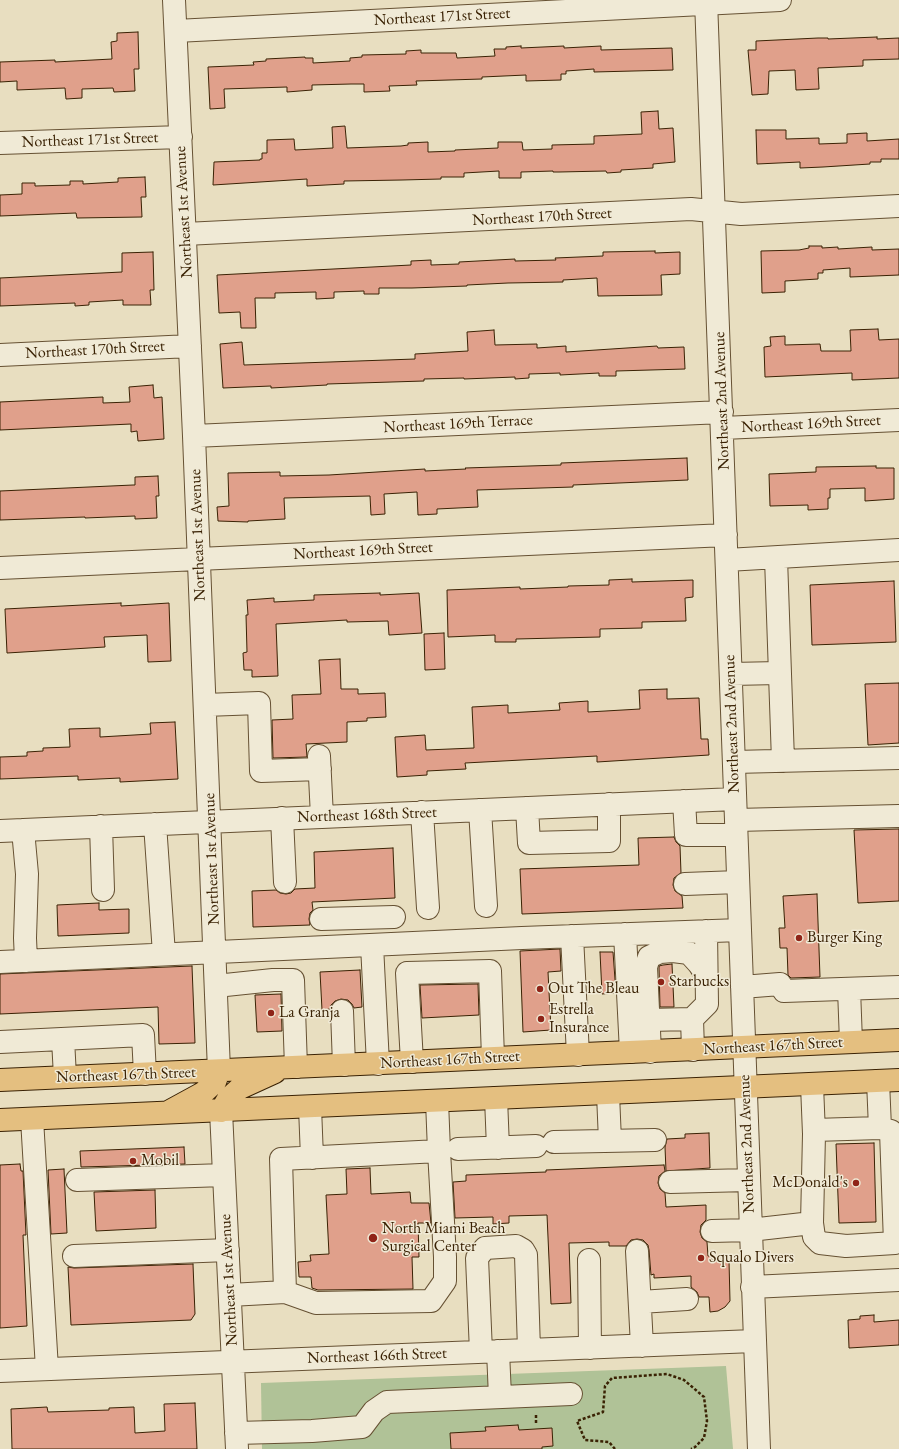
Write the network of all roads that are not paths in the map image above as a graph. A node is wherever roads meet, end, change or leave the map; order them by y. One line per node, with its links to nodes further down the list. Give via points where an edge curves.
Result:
1 (174, 0): 4 (street, Northeast 1st Avenue)
2 (780, 0): 3 (street, Northeast 171st Street)
3 (706, 2): 4 (street, Northeast 171st Street); 8 (street, Northeast 2nd Avenue)
4 (176, 31): 5 (street, Northeast 1st Avenue)
5 (181, 137): 6 (street, Northeast 171st Street); 9 (street, Northeast 1st Avenue)
6 (0, 143)
7 (899, 206): 8 (street, Northeast 170th Street, via 741,214)
8 (715, 212): 9 (street, Northeast 170th Street, via 691,209); 12 (street, Northeast 2nd Avenue)
9 (185, 234): 10 (street, Northeast 1st Avenue)
10 (190, 346): 11 (street, Northeast 170th Street); 14 (street, Northeast 1st Avenue)
11 (0, 355)
12 (722, 420): 13 (street, Northeast 169th Street); 14 (street, Northeast 169th Terrace); 15 (street, Northeast 2nd Avenue)
13 (899, 420)
14 (194, 436): 17 (street, Northeast 1st Avenue)
15 (726, 535): 17 (street, Northeast 169th Street); 19 (street, Northeast 2nd Avenue)
16 (899, 550): 18 (street)
17 (199, 558): 20 (street, Northeast 169th Street); 23 (street, Northeast 1st Avenue)
18 (776, 558): 19 (street); 22 (street)
19 (727, 560): 21 (street, Northeast 2nd Avenue)
20 (0, 568)
21 (731, 674): 22 (street); 26 (street, Northeast 2nd Avenue)
22 (780, 674): 25 (street)
23 (205, 706): 32 (street, via 259,703 261,771 320,762); 36 (street, Northeast 1st Avenue)
24 (899, 758): 25 (street)
25 (783, 761): 26 (street)
26 (734, 762): 35 (street, Northeast 2nd Avenue)
27 (684, 801): 28 (street, Northeast 168th Street); 35 (street, Northeast 168th Street); 35 (street, via 686,835)
28 (609, 804): 29 (street, Northeast 168th Street); 29 (street, via 609,841 530,843)
29 (527, 808): 30 (street, Northeast 168th Street)
30 (480, 810): 31 (street, Northeast 168th Street); 45 (street)
31 (422, 812): 32 (street, Northeast 168th Street); 46 (street)
32 (322, 816): 34 (street, Northeast 168th Street)
33 (899, 816): 35 (street)
34 (282, 818): 36 (street, Northeast 168th Street); 41 (street)
35 (736, 818): 42 (street, Northeast 2nd Avenue)
36 (210, 822): 37 (street, Northeast 168th Street); 55 (street, Northeast 1st Avenue)
37 (155, 824): 38 (street, Northeast 168th Street); 56 (street)
38 (100, 826): 39 (street, Northeast 168th Street); 44 (street)
39 (24, 830): 40 (street, Northeast 168th Street); 57 (street, via 27,874)
40 (0, 831)
41 (285, 882)
42 (738, 882): 43 (street); 50 (street, Northeast 2nd Avenue)
43 (685, 884)
44 (103, 890)
45 (486, 906)
46 (428, 908)
47 (394, 916): 48 (street)
48 (356, 918): 49 (street); 54 (street)
49 (321, 919)
50 (740, 930): 51 (street); 61 (street, Northeast 2nd Avenue)
51 (706, 931): 52 (street); 59 (street)
52 (625, 934): 53 (street); 73 (street, via 629,1000)
53 (572, 936): 54 (street); 74 (street)
54 (365, 946): 55 (street); 77 (street)
55 (215, 952): 56 (street); 60 (street, Northeast 1st Avenue)
56 (164, 954): 57 (street)
57 (26, 961): 58 (street)
58 (0, 962)
59 (707, 976): 65 (street, via 707,1004); 66 (street, via 689,953 660,952 649,957 646,967)
60 (216, 986): 79 (street, via 293,980); 80 (street, Northeast 1st Avenue)
61 (742, 987): 63 (street, via 780,984 784,991); 71 (street, Northeast 2nd Avenue)
62 (899, 987): 63 (street)
63 (849, 989): 70 (street)
64 (342, 1011): 78 (street)
65 (692, 1019): 66 (street); 72 (street)
66 (649, 1020): 73 (street)
67 (63, 1039): 69 (street); 81 (street, via 143,1035); 82 (street)
68 (899, 1040): 70 (main road, Northeast 167th Street)
69 (0, 1042)
70 (851, 1042): 71 (main road, Northeast 167th Street)
71 (744, 1047): 72 (main road, Northeast 167th Street); 86 (street, Northeast 2nd Avenue)
72 (693, 1050): 73 (main road, Northeast 167th Street)
73 (640, 1052): 74 (main road, Northeast 167th Street)
74 (578, 1055): 75 (main road, Northeast 167th Street)
75 (494, 1058): 76 (main road, Northeast 167th Street); 76 (street, via 490,971 407,974)
76 (412, 1062): 77 (main road, Northeast 167th Street)
77 (378, 1064): 78 (main road, Northeast 167th Street)
78 (344, 1065): 79 (main road, Northeast 167th Street)
79 (290, 1068): 80 (main road, Northeast 167th Street); 91 (main road, via 240,1088 228,1099)
80 (219, 1071): 81 (main road, Northeast 167th Street); 92 (main road, via 215,1082 203,1093)
81 (145, 1074): 82 (main road, Northeast 167th Street)
82 (65, 1077): 83 (main road, Northeast 167th Street)
83 (0, 1080)
84 (889, 1081): 85 (main road); 95 (street)
85 (812, 1084): 86 (main road); 96 (street)
86 (746, 1087): 87 (main road); 104 (street, Northeast 2nd Avenue)
87 (608, 1094): 88 (main road); 98 (street)
88 (496, 1098): 89 (main road); 99 (street)
89 (437, 1101): 90 (main road); 100 (street)
90 (310, 1107): 91 (main road); 101 (street)
91 (221, 1111): 92 (main road); 102 (street, Northeast 1st Avenue)
92 (167, 1113): 93 (main road)
93 (32, 1119): 94 (main road); 125 (street)
94 (0, 1120)
95 (880, 1128): 96 (street); 106 (street, via 891,1131 895,1243 846,1246 820,1243 814,1237)
96 (814, 1130): 106 (street)
97 (655, 1140): 98 (street)
98 (610, 1141): 99 (street)
99 (498, 1148): 100 (street)
100 (448, 1150): 101 (street); 115 (street, via 445,1281 431,1301 316,1303)
101 (312, 1158): 115 (street, via 281,1159)
102 (224, 1175): 103 (street); 109 (street, Northeast 1st Avenue)
103 (77, 1180)
104 (748, 1180): 105 (street); 107 (street, Northeast 2nd Avenue)
105 (670, 1182)
106 (812, 1223): 107 (street)
107 (750, 1230): 108 (street); 114 (street, Northeast 2nd Avenue)
108 (712, 1231)
109 (228, 1250): 111 (street); 116 (street, Northeast 1st Avenue)
110 (637, 1251): 118 (street)
111 (74, 1256)
112 (589, 1260): 121 (street)
113 (899, 1280): 114 (street)
114 (752, 1287): 119 (street, Northeast 2nd Avenue)
115 (285, 1292): 116 (street)
116 (230, 1295): 124 (street, Northeast 1st Avenue)
117 (687, 1299): 118 (street)
118 (640, 1302): 120 (street)
119 (754, 1341): 120 (street, Northeast 166th Street); 130 (street, Northeast 2nd Avenue)
120 (642, 1346): 121 (street, Northeast 166th Street)
121 (590, 1348): 122 (street, Northeast 166th Street)
122 (529, 1350): 123 (street, Northeast 166th Street); 123 (street, via 526,1256 523,1250 516,1246 484,1248 477,1258)
123 (489, 1352): 124 (street, Northeast 166th Street); 128 (street)
124 (233, 1361): 125 (street, Northeast 166th Street); 129 (street, Northeast 1st Avenue)
125 (47, 1369): 126 (street, Northeast 166th Street)
126 (0, 1371)
127 (571, 1394): 128 (street)
128 (500, 1397): 129 (street, via 387,1402 374,1411 362,1427)
129 (236, 1441)
130 (759, 1449)

